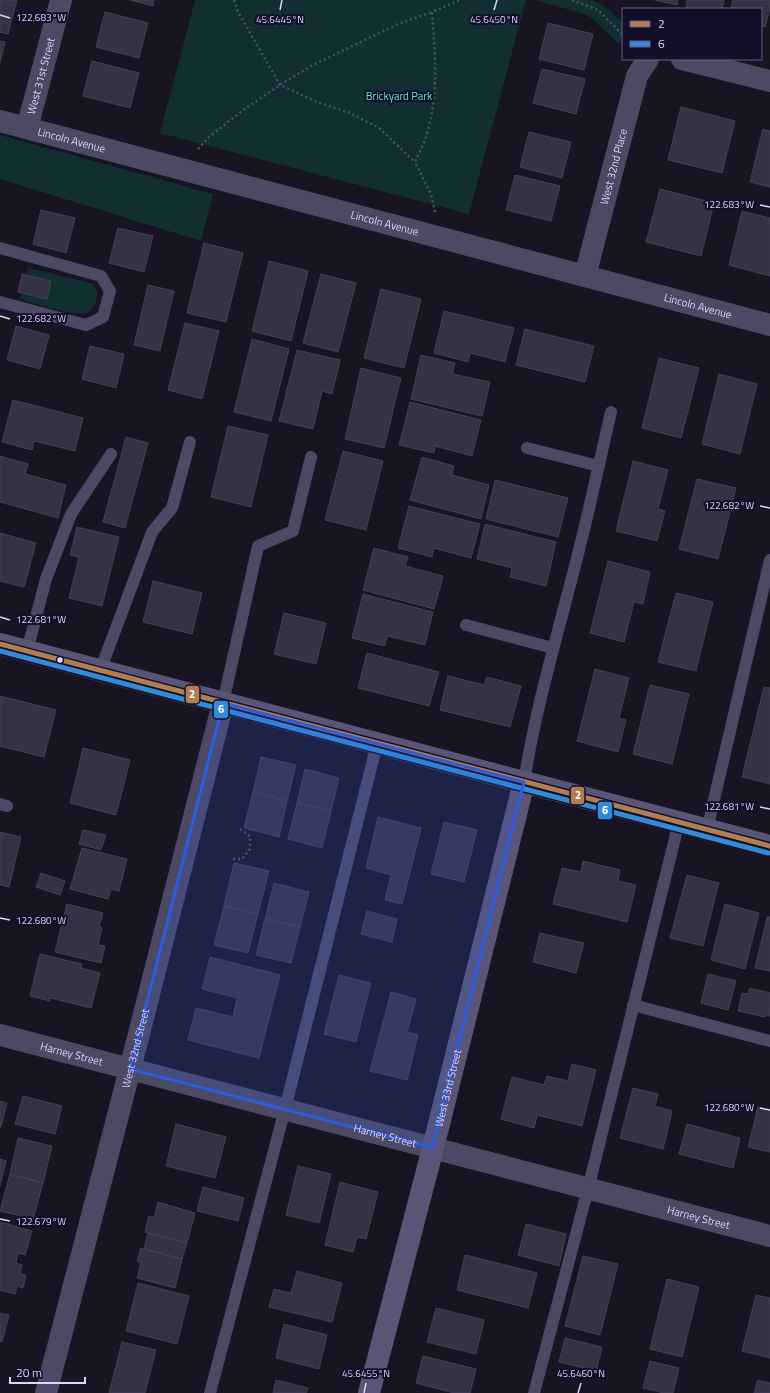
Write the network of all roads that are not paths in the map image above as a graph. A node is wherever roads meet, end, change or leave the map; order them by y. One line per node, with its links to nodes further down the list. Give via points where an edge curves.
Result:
1 (61, 0): 6 (street, West 31st Street)
2 (647, 60): 8 (street, West 32nd Place, via 637,76)
3 (686, 60): 4 (street)
4 (770, 81)
5 (0, 121): 6 (street, Lincoln Avenue)
6 (28, 128): 8 (street, Lincoln Avenue)
7 (0, 248): 9 (lane, via 101,276 110,291 103,317 86,325)
8 (585, 276): 10 (street, Lincoln Avenue)
9 (0, 302)
10 (770, 325)
11 (611, 412): 16 (lane)
12 (190, 442): 22 (lane, via 172,508 152,532)
13 (527, 448): 16 (lane)
14 (111, 454): 21 (lane, via 71,514 46,579)
15 (311, 457): 23 (lane, via 293,531 258,546)
16 (599, 466): 20 (lane)
17 (770, 560): 27 (lane)
18 (466, 625): 20 (lane)
19 (0, 644): 21 (street)
20 (553, 648): 25 (lane)
21 (27, 651): 22 (street)
22 (100, 671): 23 (street)
23 (223, 703): 24 (street); 32 (street, West 32nd Street)
24 (377, 744): 25 (street); 33 (lane)
25 (524, 782): 26 (street); 34 (street, West 33rd Street)
26 (679, 822): 27 (street); 29 (lane)
27 (707, 830): 28 (street)
28 (770, 846)
29 (633, 1005): 31 (lane); 35 (lane)
30 (0, 1035): 32 (street, Harney Street)
31 (770, 1041)
32 (130, 1069): 33 (street, Harney Street); 38 (street, West 32nd Street)
33 (285, 1109): 34 (street, Harney Street); 39 (lane)
34 (433, 1148): 35 (street, Harney Street); 40 (street, West 33rd Street)
35 (588, 1188): 36 (street, Harney Street); 37 (lane)
36 (770, 1236)
37 (538, 1392)
38 (46, 1393)
39 (210, 1393)
40 (370, 1393)

